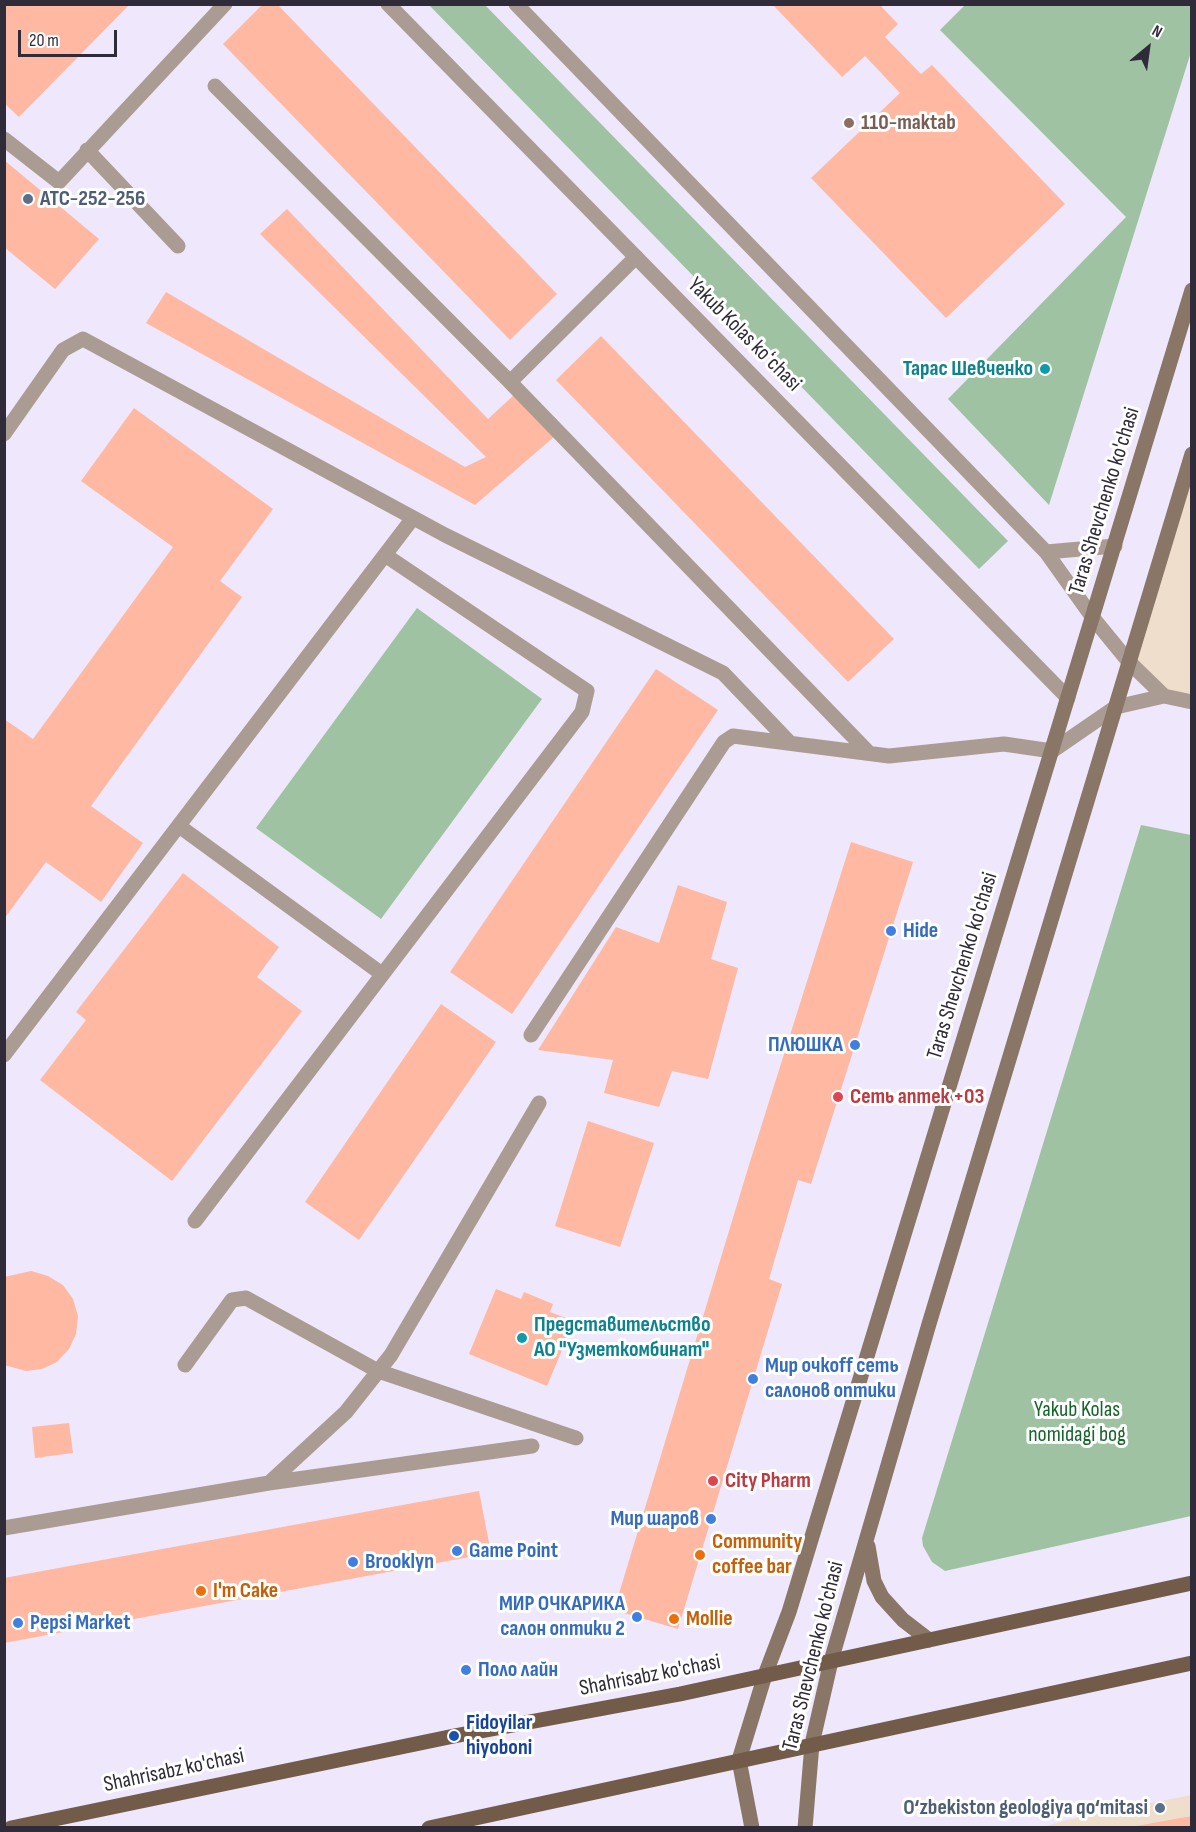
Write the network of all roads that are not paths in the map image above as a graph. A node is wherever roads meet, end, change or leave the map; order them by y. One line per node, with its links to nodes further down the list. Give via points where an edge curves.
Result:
1 (225, 4): 6 (street)
2 (388, 4): 8 (street, Yakub Kolas koʻchasi)
3 (516, 4): 15 (street)
4 (215, 86): 10 (street)
5 (4, 139): 6 (street, via 59,182)
6 (87, 150): 7 (street)
7 (178, 246)
8 (636, 257): 10 (street); 20 (street, Yakub Kolas koʻchasi)
9 (1191, 290): 14 (main road, Taras Shevchenko ko'chasi)
10 (510, 382): 25 (street)
11 (4, 434): 13 (street, via 63,350 83,339)
12 (1191, 454): 18 (main road, Taras Shevchenko ko'chasi)
13 (413, 518): 16 (street); 23 (street, via 723,673)
14 (1115, 546): 15 (street); 17 (main road, Taras Shevchenko ko'chasi)
15 (1046, 552): 17 (street)
16 (385, 555): 26 (street); 27 (street, via 587,691 582,712)
17 (1093, 618): 18 (street); 20 (main road, Taras Shevchenko ko'chasi)
18 (1129, 662): 19 (street); 22 (main road, Taras Shevchenko ko'chasi)
19 (1164, 696): 21 (street); 22 (street)
20 (1068, 698): 24 (main road, Taras Shevchenko ko'chasi)
21 (1191, 702)
22 (1116, 707): 24 (street); 38 (main road, Taras Shevchenko ko'chasi)
23 (790, 743): 25 (street); 28 (street, via 733,736 724,742)
24 (1052, 751): 25 (street, via 1004,744 889,756); 43 (main road, Taras Shevchenko ko'chasi, via 789,1612)
25 (869, 753)
26 (178, 826): 27 (street); 29 (street)
27 (382, 974): 31 (street)
28 (531, 1035)
29 (4, 1055)
30 (539, 1103): 33 (street)
31 (195, 1221)
32 (185, 1365): 33 (street, via 232,1300 246,1298)
33 (378, 1371): 34 (street); 36 (street, via 346,1412)
34 (576, 1438)
35 (532, 1446): 36 (street)
36 (269, 1483): 37 (street)
37 (4, 1528)
38 (869, 1532): 40 (main road, Taras Shevchenko ko'chasi, via 870,1564 882,1597); 41 (main road, Taras Shevchenko ko'chasi)
39 (1191, 1583): 40 (main road, Shahrisabz ko'chasi)
40 (929, 1640): 41 (main road, Shahrisabz ko'chasi)
41 (831, 1661): 43 (main road, Shahrisabz ko'chasi); 44 (main road, Taras Shevchenko ko'chasi)
42 (1191, 1663): 44 (main road)
43 (765, 1675): 45 (main road, Taras Shevchenko ko'chasi); 46 (main road, Shahrisabz ko'chasi)
44 (812, 1744): 45 (main road); 49 (main road, Taras Shevchenko ko'chasi)
45 (739, 1760): 47 (main road); 48 (main road, Taras Shevchenko ko'chasi)
46 (11, 1827)
47 (429, 1827)
48 (752, 1827)
49 (805, 1827)

